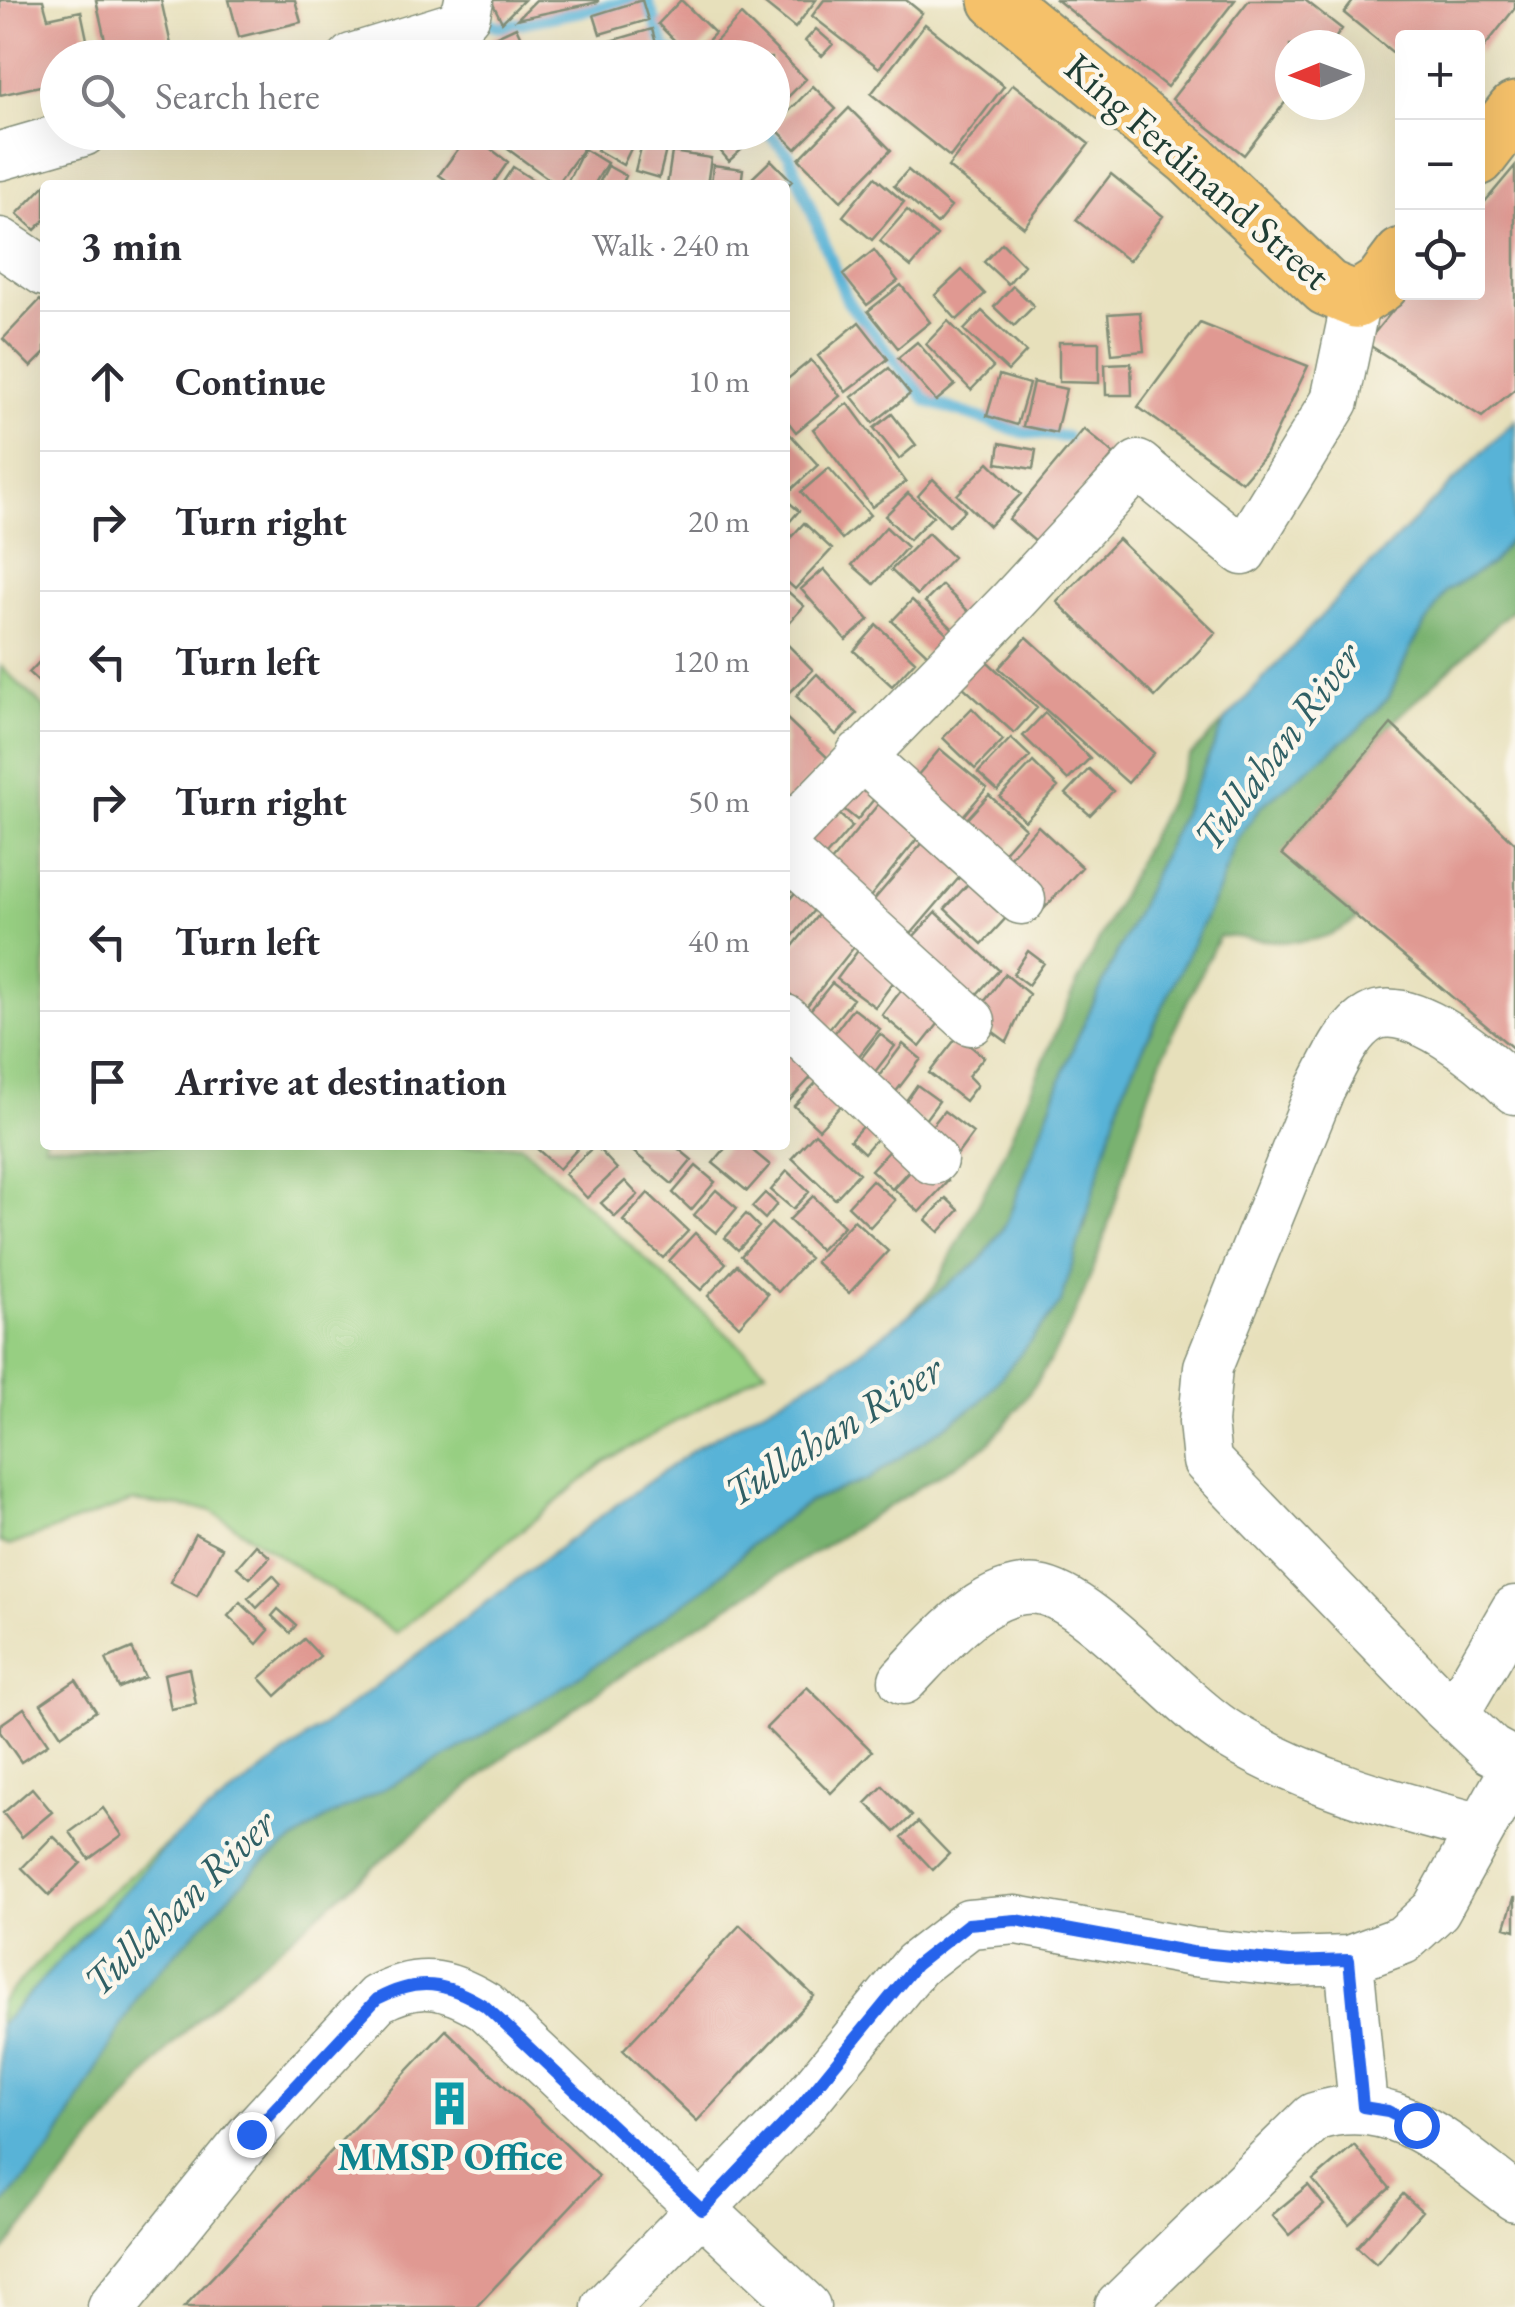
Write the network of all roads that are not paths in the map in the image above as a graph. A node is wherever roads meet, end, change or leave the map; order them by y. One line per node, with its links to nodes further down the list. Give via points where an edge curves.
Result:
1 (469, 0): 3 (street, via 455,26)
2 (997, 0): 11 (main road, King Ferdinand Street, via 1191,159 1326,288)
3 (410, 40)
4 (1515, 110): 6 (main road)
5 (40, 145): 7 (street)
6 (1485, 149)
7 (0, 156)
8 (0, 242): 10 (street)
9 (1395, 265): 11 (main road)
10 (40, 269)
11 (1356, 300): 12 (street, via 1335,401 1244,551 1138,465)
12 (860, 755): 13 (street); 15 (street)
13 (790, 831)
14 (790, 857): 16 (street)
15 (1020, 900)
16 (970, 1021)
17 (790, 1024): 19 (street)
18 (1515, 1090): 22 (street, via 1432,1026 1400,1011 1369,1018 1345,1046 1308,1121 1208,1367 1206,1461)
19 (933, 1160)
20 (1515, 1610): 22 (street)
21 (903, 1680): 24 (street, via 952,1630 1010,1591 1040,1590 1083,1608 1230,1736 1348,1793)
22 (1454, 1715): 23 (street)
23 (1515, 1766): 24 (street)
24 (1481, 1828): 25 (street, via 1436,1910 1403,1940)
25 (1349, 1960): 26 (street); 28 (street, via 1192,1952 1016,1920 968,1924 916,1965 799,2108)
26 (1363, 2107): 27 (street, via 1416,2125); 32 (street, via 1314,2117)
27 (1515, 2198)
28 (702, 2210): 29 (street, via 485,2006 452,1986 401,1986 377,1999 251,2134); 30 (street); 31 (street)
29 (112, 2307)
30 (606, 2307)
31 (806, 2307)
32 (1119, 2307)

